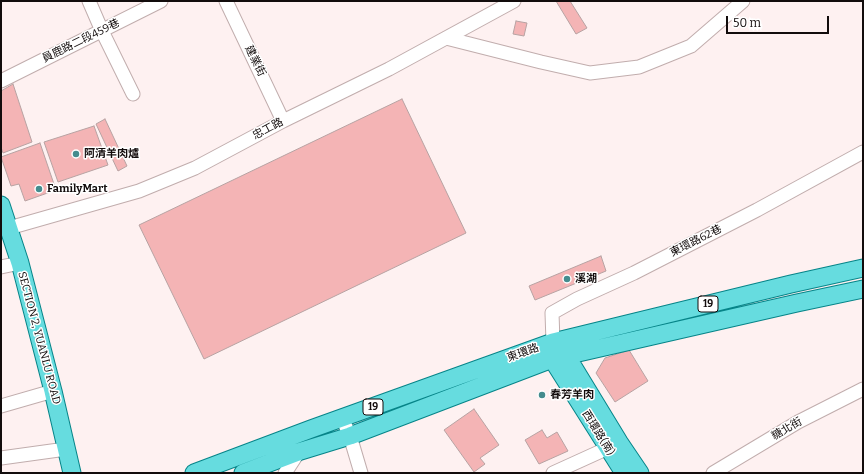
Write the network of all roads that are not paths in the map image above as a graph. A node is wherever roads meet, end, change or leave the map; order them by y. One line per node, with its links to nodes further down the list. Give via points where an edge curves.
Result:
1 (89, 1): 6 (street)
2 (161, 1): 6 (street, 員鹿路二段459巷)
3 (226, 1): 10 (street, 建業街)
4 (514, 1): 7 (street, 忠工路)
5 (743, 1): 7 (street, via 691,46 639,67 590,73)
6 (102, 31): 8 (street, 員鹿路二段459巷); 9 (street)
7 (446, 38): 10 (street, 忠工路)
8 (1, 81)
9 (133, 94)
10 (283, 121): 13 (street, 忠工路, via 195,168 139,191)
11 (863, 152): 18 (street, 東環路62巷, via 757,210 552,313)
12 (1, 205): 13 (main road, SECTION 2, YUANLU ROAD)
13 (9, 228): 14 (main road, SECTION 2, YUANLU ROAD)
14 (20, 263): 15 (street); 21 (main road, SECTION 2, YUANLU ROAD)
15 (1, 267)
16 (863, 268): 18 (main road, 東環路 / 19)
17 (863, 289): 19 (main road, 東環路 / 19)
18 (553, 342): 19 (main road); 23 (main road, 東環路 / 19)
19 (559, 357): 25 (main road, 東環路 / 19); 26 (main road, 西環路(南))
20 (863, 389): 38 (street, 糖北街, via 798,422)
21 (53, 391): 22 (street); 27 (main road, SECTION 2, YUANLU ROAD)
22 (1, 406)
23 (342, 418): 24 (main road, 東環路 / 19); 25 (street)
24 (312, 429): 28 (street); 31 (main road, 東環路 / 19)
25 (350, 436): 28 (main road, 東環路 / 19); 34 (street)
26 (613, 445): 35 (street); 36 (main road, 西環路(南)); 37 (main road, 西環路(南))
27 (66, 448): 29 (street); 30 (main road, SECTION 2, YUANLU ROAD)
28 (298, 452): 32 (main road, 東環路 / 19); 33 (street)
29 (1, 458)
30 (72, 473)
31 (194, 473)
32 (243, 473)
33 (285, 473)
34 (361, 473)
35 (553, 473)
36 (624, 473)
37 (640, 473)
38 (713, 473)

